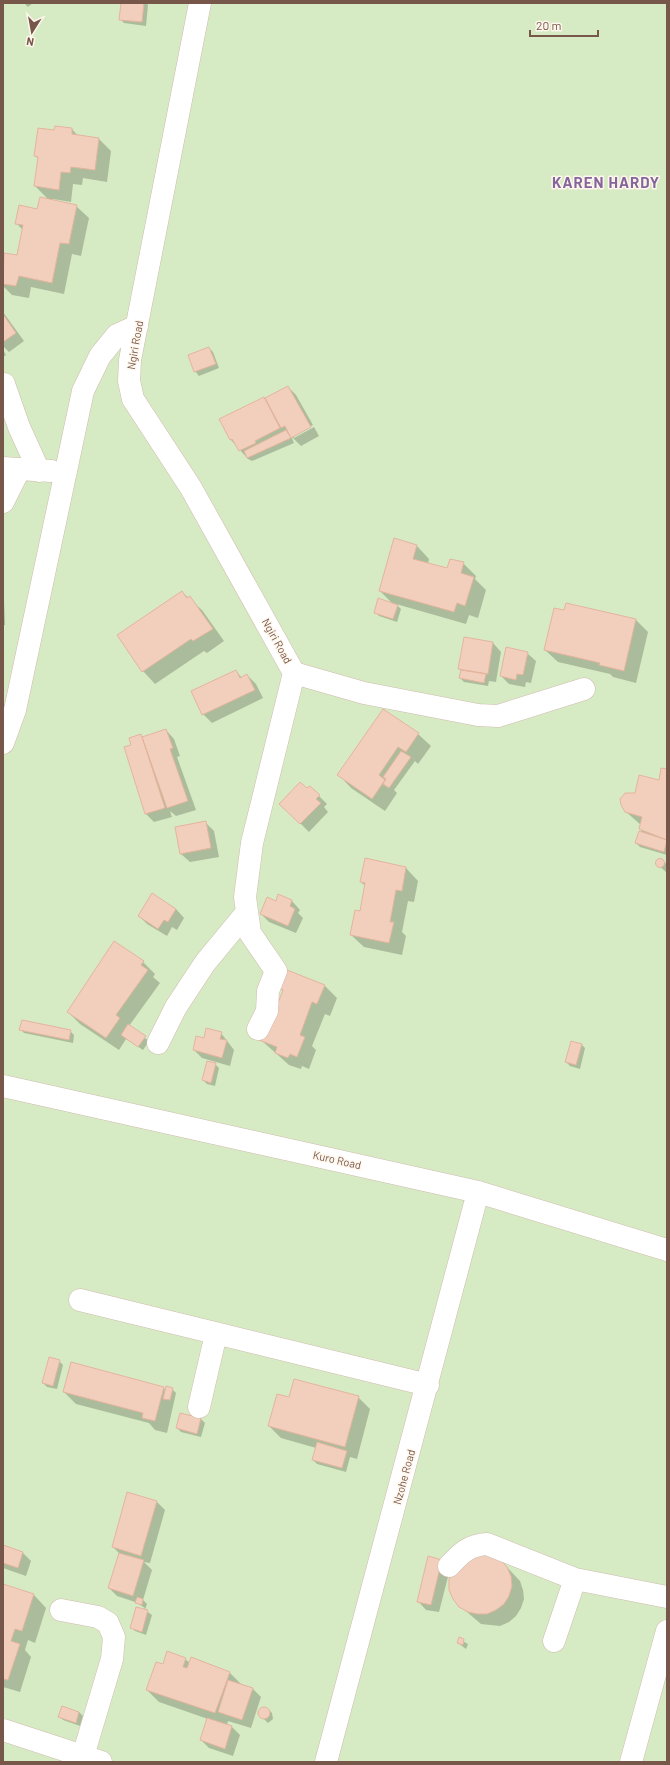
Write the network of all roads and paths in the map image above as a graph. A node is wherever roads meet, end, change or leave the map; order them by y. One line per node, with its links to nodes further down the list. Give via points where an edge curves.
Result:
1 (200, 3): 2 (street, Ngiri Road)
2 (138, 326): 5 (street, via 117,335 94,367 84,391); 7 (street, Ngiri Road, via 130,360 129,381 133,400 191,488)
3 (4, 384): 4 (street, via 19,427)
4 (20, 469): 5 (street); 6 (street)
5 (66, 471): 9 (street, via 15,710)
6 (3, 502)
7 (294, 673): 8 (street, Ngiri Road, via 364,693 478,715 498,716); 10 (street, Ngiri Road, via 252,844 245,897)
8 (584, 689)
9 (3, 742)
10 (247, 912): 11 (street, Ngiri Road, via 250,933 276,971 268,991 267,1011); 12 (street, via 188,988)
11 (258, 1029)
12 (158, 1043)
13 (3, 1086): 14 (street, Kuro Road)
14 (478, 1192): 15 (street, Kuro Road); 18 (street, Nzohe Road)
15 (667, 1250)
16 (80, 1300): 17 (street)
17 (216, 1334): 18 (street); 19 (street)
18 (428, 1385): 28 (street, Nzohe Road)
19 (199, 1407)
20 (449, 1566): 21 (street, via 466,1549 487,1544)
21 (575, 1579): 22 (street); 25 (street)
22 (667, 1597)
23 (61, 1610): 27 (street, via 98,1618 108,1623 114,1637)
24 (667, 1631): 29 (street)
25 (554, 1641)
26 (3, 1730): 27 (street)
27 (92, 1759)
28 (326, 1762)
29 (631, 1762)

